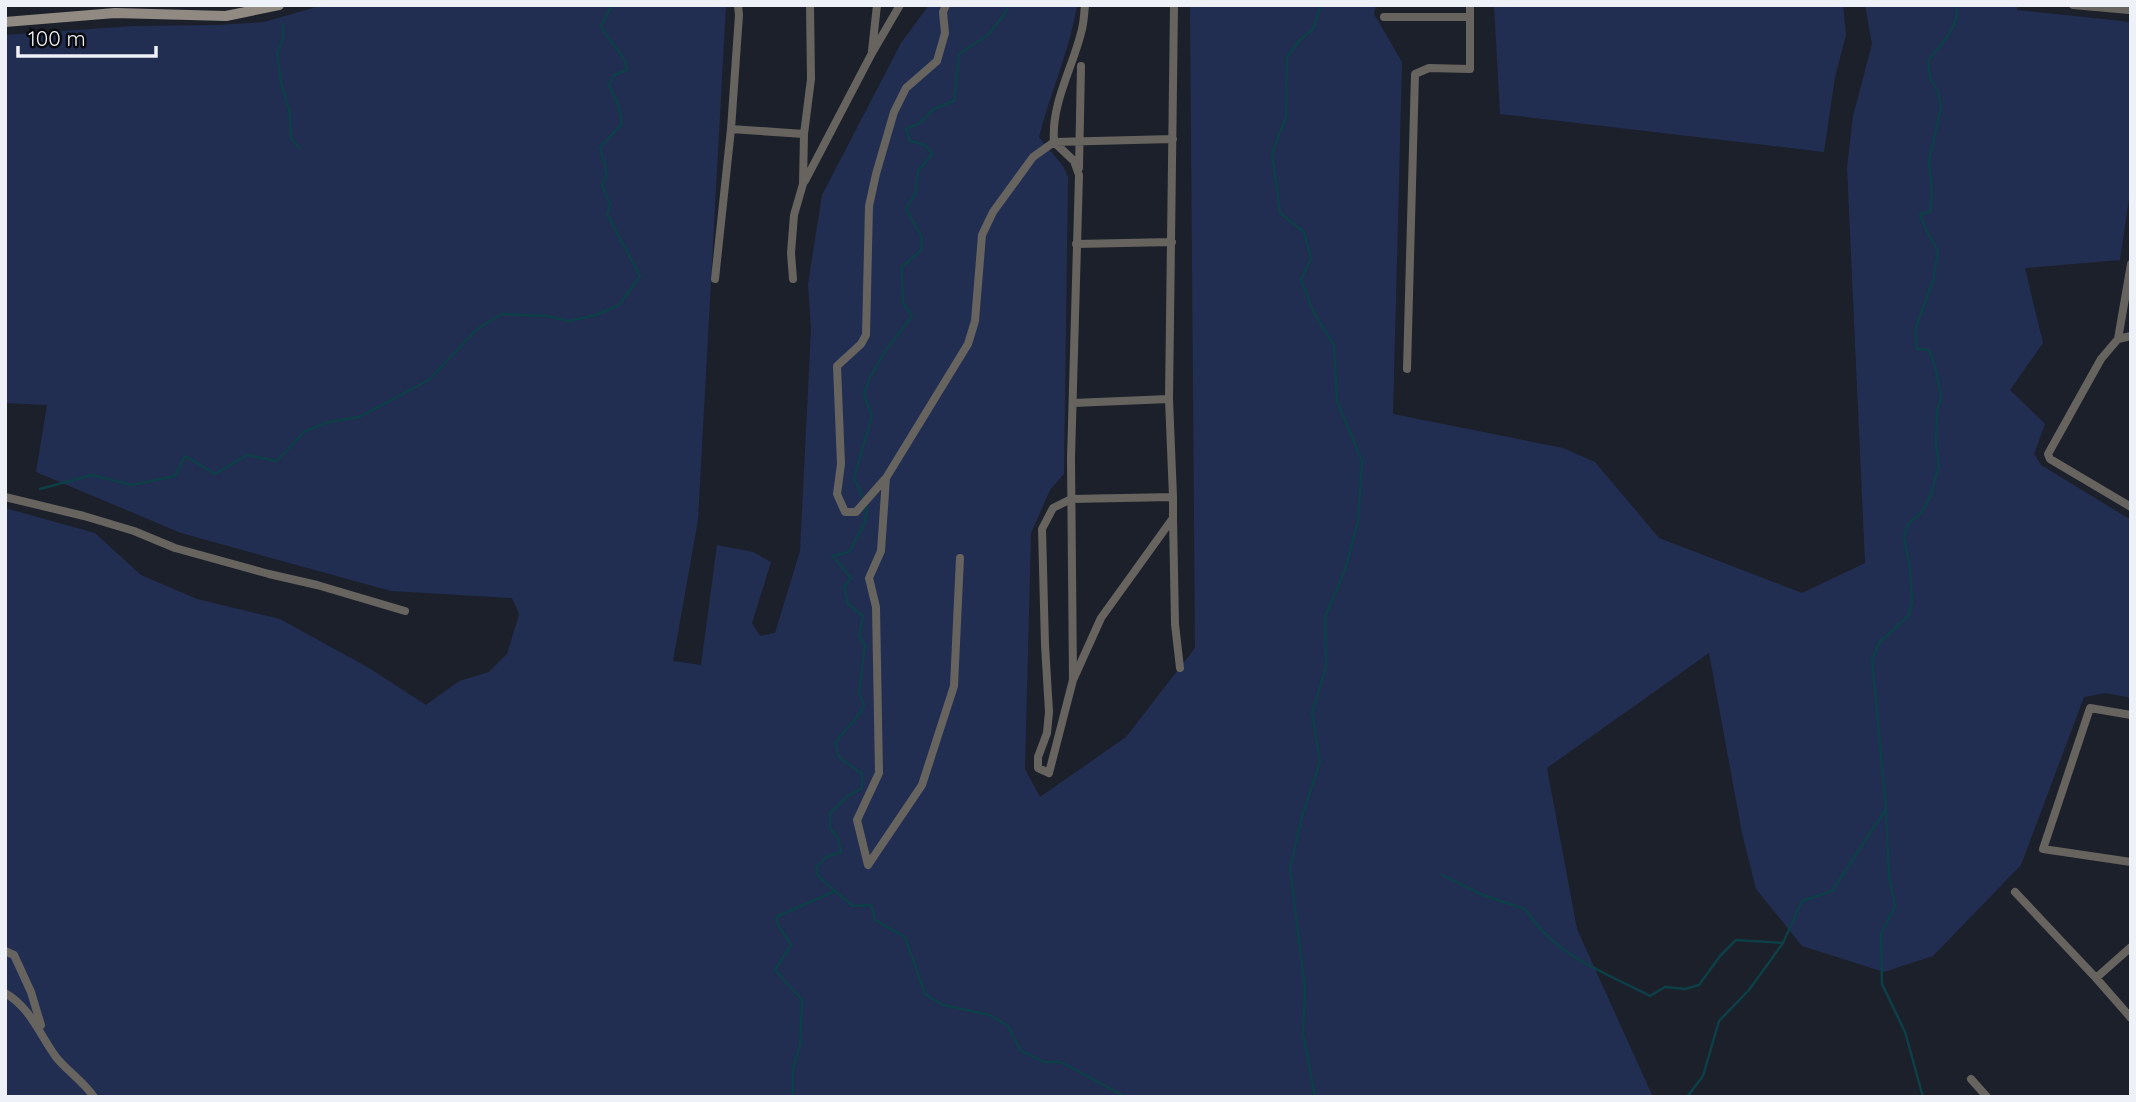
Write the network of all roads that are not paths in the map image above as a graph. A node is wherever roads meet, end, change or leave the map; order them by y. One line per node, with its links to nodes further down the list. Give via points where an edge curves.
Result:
1 (279, 5): 14 (main road, via 226,16 115,13)
2 (738, 5): 17 (street)
3 (810, 5): 18 (street, via 811,79)
4 (877, 5): 15 (street)
5 (900, 5): 15 (street)
6 (946, 5): 34 (street, via 937,61 906,88 894,111 869,206 866,335 837,366 841,464 837,494 845,512 856,512)
7 (1085, 5): 21 (street, via 1082,32 1055,117)
8 (1174, 5): 19 (street)
9 (1470, 5): 13 (street)
10 (2073, 5): 11 (street)
11 (2130, 9)
12 (1384, 17): 13 (street)
13 (1470, 17): 31 (street, via 1470,69 1429,68 1415,74)
14 (5, 22)
15 (872, 53): 23 (street)
16 (1081, 66): 20 (street)
17 (731, 130): 18 (street); 27 (street)
18 (804, 134): 23 (street)
19 (1173, 139): 20 (street); 24 (street)
20 (1079, 141): 21 (street); 22 (street)
21 (1054, 142): 22 (street, via 1074,161); 34 (street, via 1033,157 993,212 982,235 975,321 968,344)
22 (1079, 175): 25 (street)
23 (803, 184): 28 (street, via 794,215)
24 (1172, 242): 25 (street); 32 (street)
25 (1076, 244): 33 (street)
26 (2131, 264): 30 (street)
27 (715, 279)
28 (793, 279)
29 (2131, 336): 30 (street)
30 (2118, 339): 38 (street, via 2101,359 2049,454 2050,459)
31 (1407, 369)
32 (1169, 399): 33 (street); 36 (street)
33 (1073, 402): 37 (street)
34 (886, 478): 40 (street, via 881,551 869,578 876,607 879,773 857,820 868,865 922,785 954,686)
35 (5, 497): 41 (street)
36 (1173, 497): 37 (street); 39 (street)
37 (1071, 499): 43 (street); 43 (street, via 1054,508 1042,529 1049,712 1038,768 1049,774)
38 (2131, 507)
39 (1173, 518): 42 (street); 43 (street, via 1101,618)
40 (960, 558)
41 (405, 611)
42 (1180, 668)
43 (1073, 680)
44 (2131, 715): 45 (street, via 2090,708 2043,849)
45 (2131, 862)
46 (2015, 892): 49 (street)
47 (2131, 947): 49 (street)
48 (5, 951): 52 (street, via 14,955)
49 (2096, 978): 51 (street)
50 (5, 993): 52 (street, via 19,1000)
51 (2131, 1018)
52 (46, 1040): 54 (street)
53 (1971, 1079): 55 (street)
54 (94, 1097)
55 (1987, 1097)

